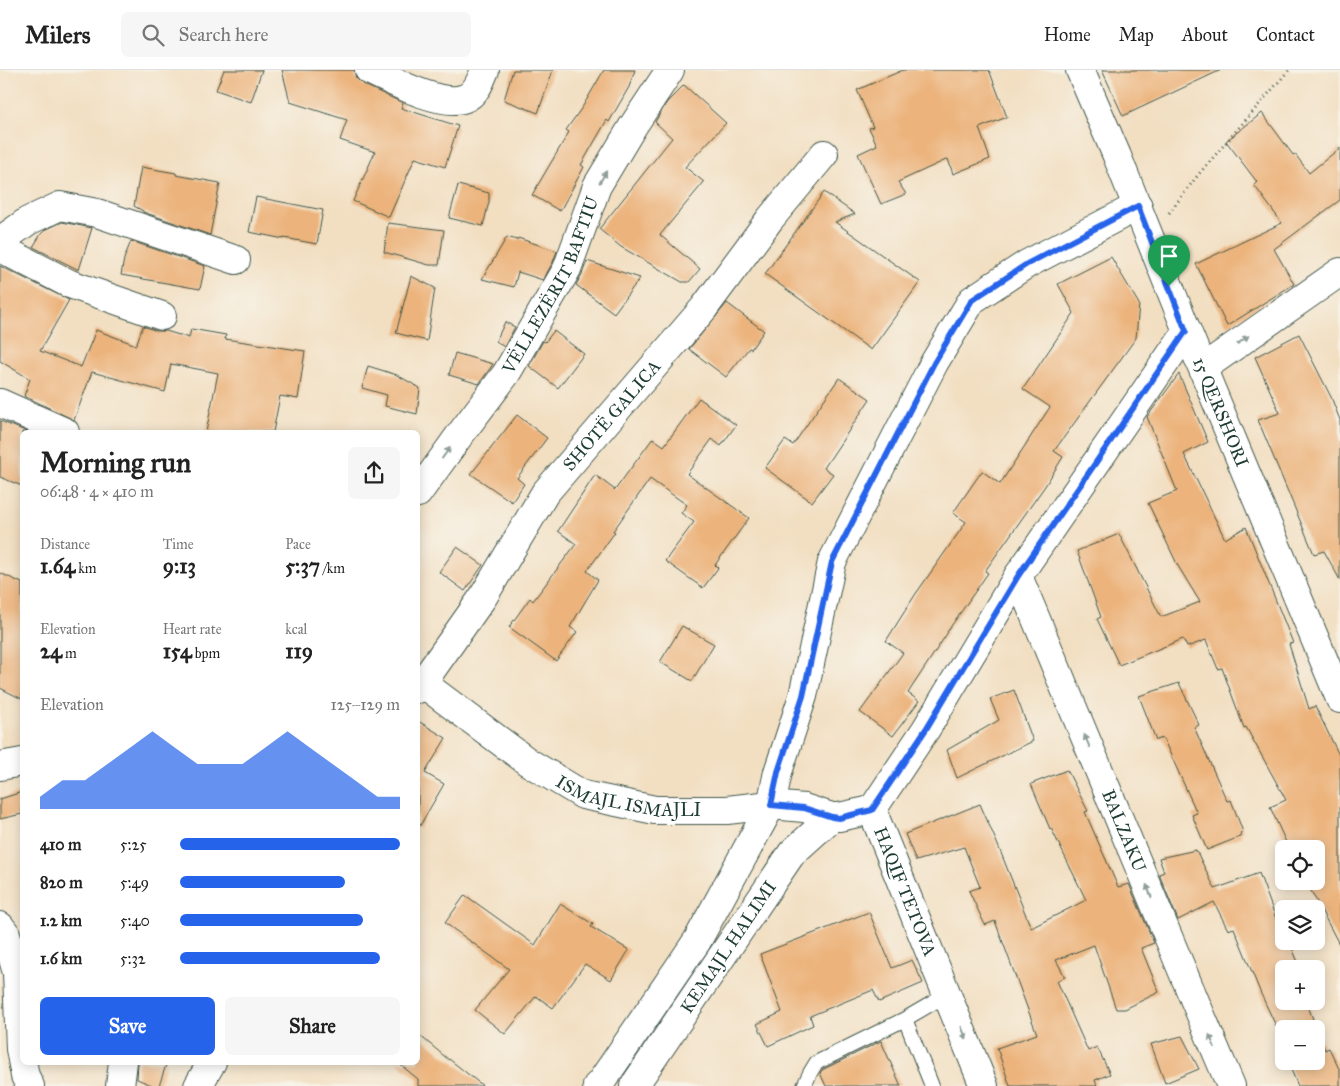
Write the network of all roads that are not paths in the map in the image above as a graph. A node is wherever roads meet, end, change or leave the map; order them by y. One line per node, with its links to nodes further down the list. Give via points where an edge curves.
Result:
1 (369, 70): 2 (street, via 445,100 467,98)
2 (485, 70)
3 (670, 70): 16 (street, VËLLEZËRIT BAFTIU, one-way to 3, via 506,374 567,269 598,186)
4 (1080, 70): 6 (street, 15 QERSHORI)
5 (824, 154): 18 (street, SHOTË GALICA, via 770,219 704,308 545,493 483,597)
6 (1142, 216): 12 (street, 15 QERSHORI); 23 (street, via 1027,264 972,300 934,363 832,562 803,696 778,772)
7 (0, 241): 9 (street, via 28,221 60,206 97,213)
8 (0, 248): 11 (street, via 70,284)
9 (236, 260)
10 (1340, 272): 13 (street, one-way to 10)
11 (162, 316)
12 (1186, 331): 13 (street, 15 QERSHORI); 17 (street, HAQIF TETOVA)
13 (1203, 368): 20 (street, 15 QERSHORI)
14 (0, 403): 15 (street)
15 (61, 430)
16 (420, 490)
17 (1018, 576): 24 (street, HAQIF TETOVA, via 926,729); 41 (street, BALZAKU, one-way to 17)
18 (420, 683)
19 (420, 685): 23 (street, ISMAJL ISMAJLI, via 528,762 582,795 655,810 727,810)
20 (1340, 699)
21 (20, 762): 22 (street)
22 (0, 766)
23 (771, 805): 25 (street, ISMAJL ISMAJLI, via 804,808); 36 (street, via 697,941)
24 (872, 810): 25 (street, ISMAJL ISMAJLI); 27 (street, HAQIF TETOVA)
25 (832, 817): 37 (street, KEMAJL HALIMI, via 792,853)
26 (0, 926): 29 (street, via 6,934 17,972)
27 (948, 994): 28 (lane); 40 (street, HAQIF TETOVA, one-way to 40)
28 (905, 1019): 38 (lane, via 816,1063); 39 (lane)
29 (20, 1049)
30 (23, 1065): 33 (street)
31 (123, 1065): 34 (street)
32 (210, 1065): 35 (street)
33 (30, 1086)
34 (120, 1086)
35 (198, 1086)
36 (597, 1086)
37 (634, 1086)
38 (804, 1086)
39 (932, 1086)
40 (984, 1086)
41 (1231, 1086)

